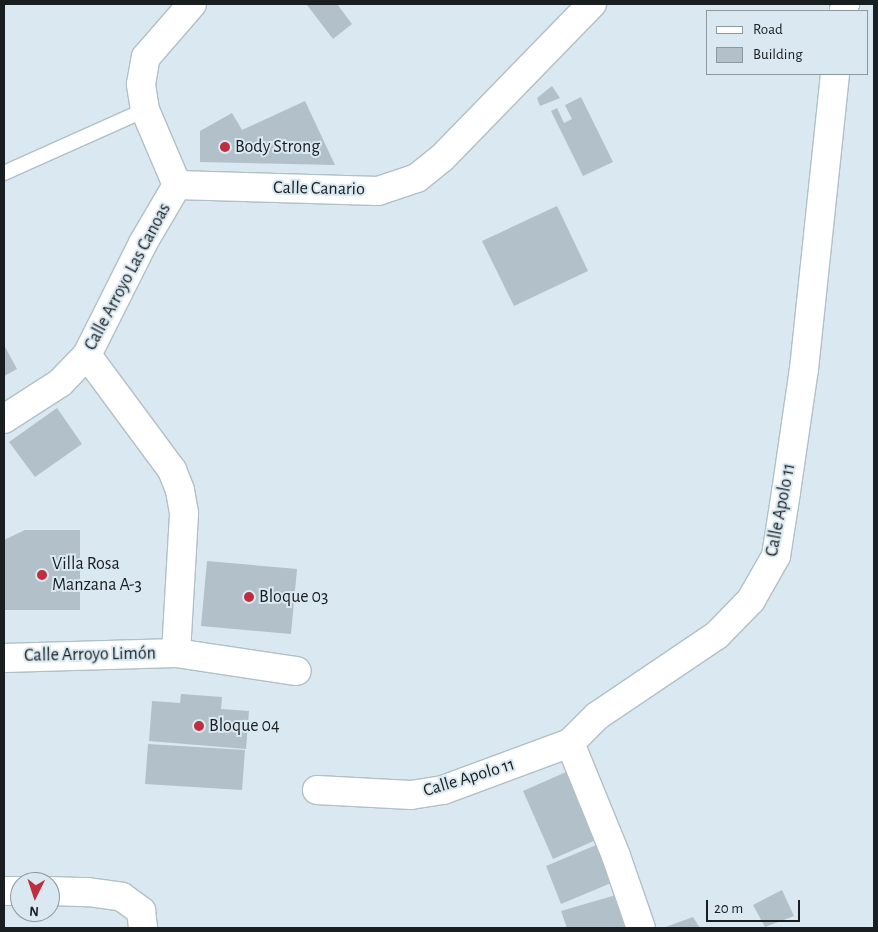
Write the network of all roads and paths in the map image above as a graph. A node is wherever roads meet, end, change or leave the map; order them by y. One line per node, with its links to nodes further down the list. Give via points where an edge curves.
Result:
1 (192, 4): 4 (street, via 146,57 141,84)
2 (592, 4): 6 (street, Calle Canario, via 442,158 417,178 378,191)
3 (835, 75): 12 (street, Calle Apolo 11, via 804,369 776,556 751,600 717,635 597,716)
4 (145, 110): 5 (lane); 6 (street)
5 (4, 173)
6 (177, 185): 7 (street, Calle Arroyo Las Canoas, via 143,243)
7 (86, 355): 8 (street, Calle Arroyo Las Canoas, via 60,384); 9 (street, Calle Arroyo Limón, via 172,470 180,490 184,513)
8 (4, 419)
9 (176, 653): 10 (street, Calle Arroyo Limón); 11 (street, Calle Arroyo Limón)
10 (4, 658)
11 (297, 670)
12 (570, 743): 13 (street, Calle Apolo 11, via 443,790 411,795); 16 (street, via 616,856)
13 (317, 790)
14 (60, 891): 15 (street, via 122,897)
15 (142, 920)
16 (640, 928)

